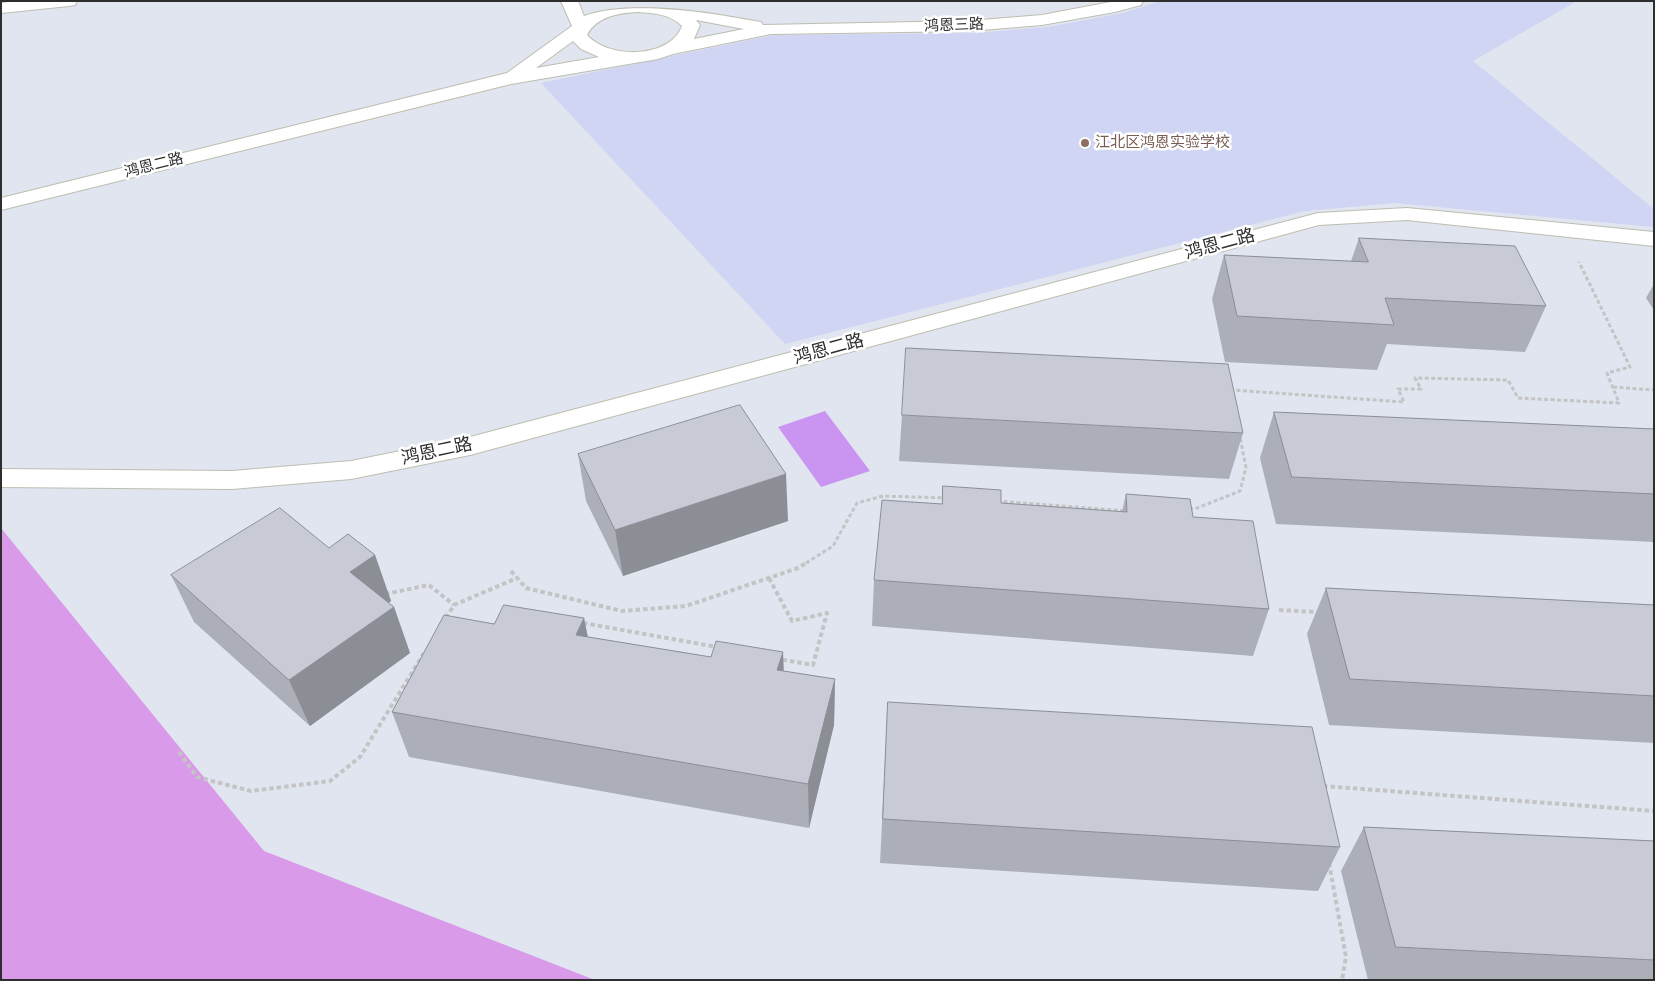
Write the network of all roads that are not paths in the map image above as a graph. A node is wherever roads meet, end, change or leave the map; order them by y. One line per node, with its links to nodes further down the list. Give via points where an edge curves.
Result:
1 (69, 1): 5 (street)
2 (569, 1): 7 (street)
3 (628, 1): 6 (street)
4 (1135, 1): 8 (street, 鸿恩三路, via 1042,20 969,26)
5 (1, 8)
6 (665, 10): 7 (street, via 624,8 602,13); 8 (street); 9 (street, via 685,18 691,25 688,38)
7 (581, 27): 10 (street, via 578,35 590,49 612,55); 11 (street)
8 (772, 29): 9 (street)
9 (672, 49): 10 (street)
10 (638, 56): 11 (street, 鸿恩二路)
11 (511, 78): 12 (street, 鸿恩二路)
12 (1, 204)
13 (1654, 239): 14 (street, 鸿恩二路, via 1406,214 1318,219 470,446 351,470 232,480)
14 (1, 478)

